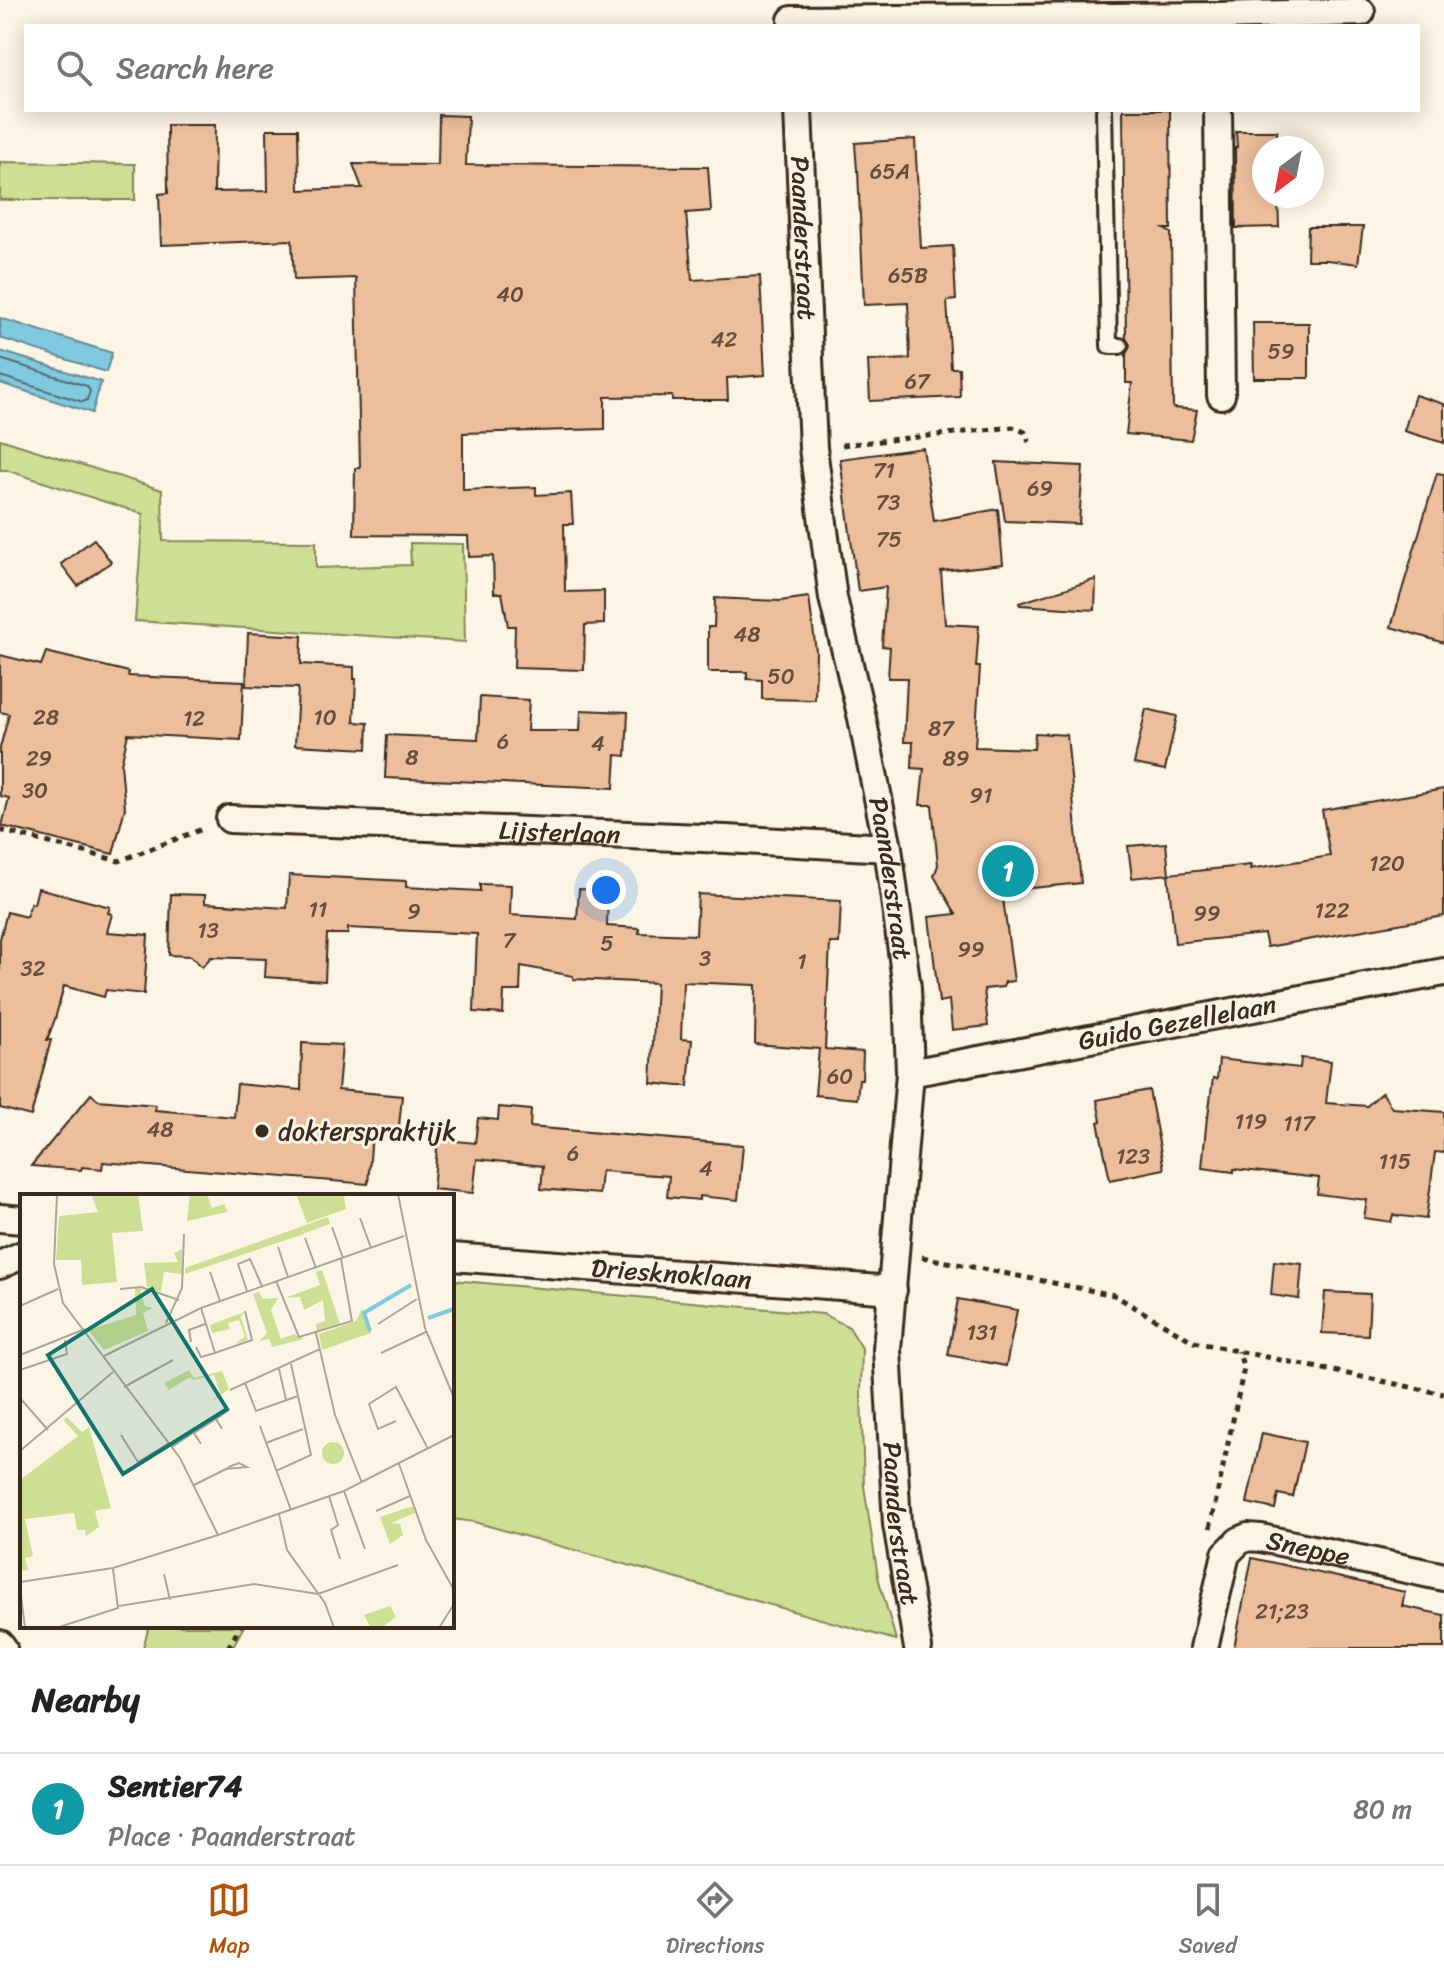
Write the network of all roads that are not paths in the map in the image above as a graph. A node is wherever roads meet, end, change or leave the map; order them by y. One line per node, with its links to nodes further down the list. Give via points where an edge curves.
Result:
1 (1361, 12): 4 (street)
2 (792, 15): 3 (street)
3 (1102, 21): 4 (street)
4 (1217, 21)
5 (798, 112): 11 (street, Paanderstraat, via 813,448 833,598)
6 (1104, 112): 8 (lane, via 1109,346)
7 (1218, 112): 9 (street)
8 (1120, 346)
9 (1221, 395)
10 (230, 819): 11 (street, Lijsterlaan)
11 (888, 848): 13 (street, Paanderstraat, via 907,988)
12 (1444, 972): 13 (street, Guido Gezellelaan)
13 (910, 1073): 19 (street, Paanderstraat)
14 (0, 1218): 15 (street)
15 (20, 1220)
16 (20, 1256): 18 (street)
17 (454, 1257): 19 (street, Driesknoklaan)
18 (0, 1265)
19 (893, 1290): 21 (street, Paanderstraat, via 887,1349 897,1524)
20 (1444, 1577): 22 (street, Sneppe, via 1248,1537 1226,1554)
21 (918, 1648)
22 (1204, 1648)

